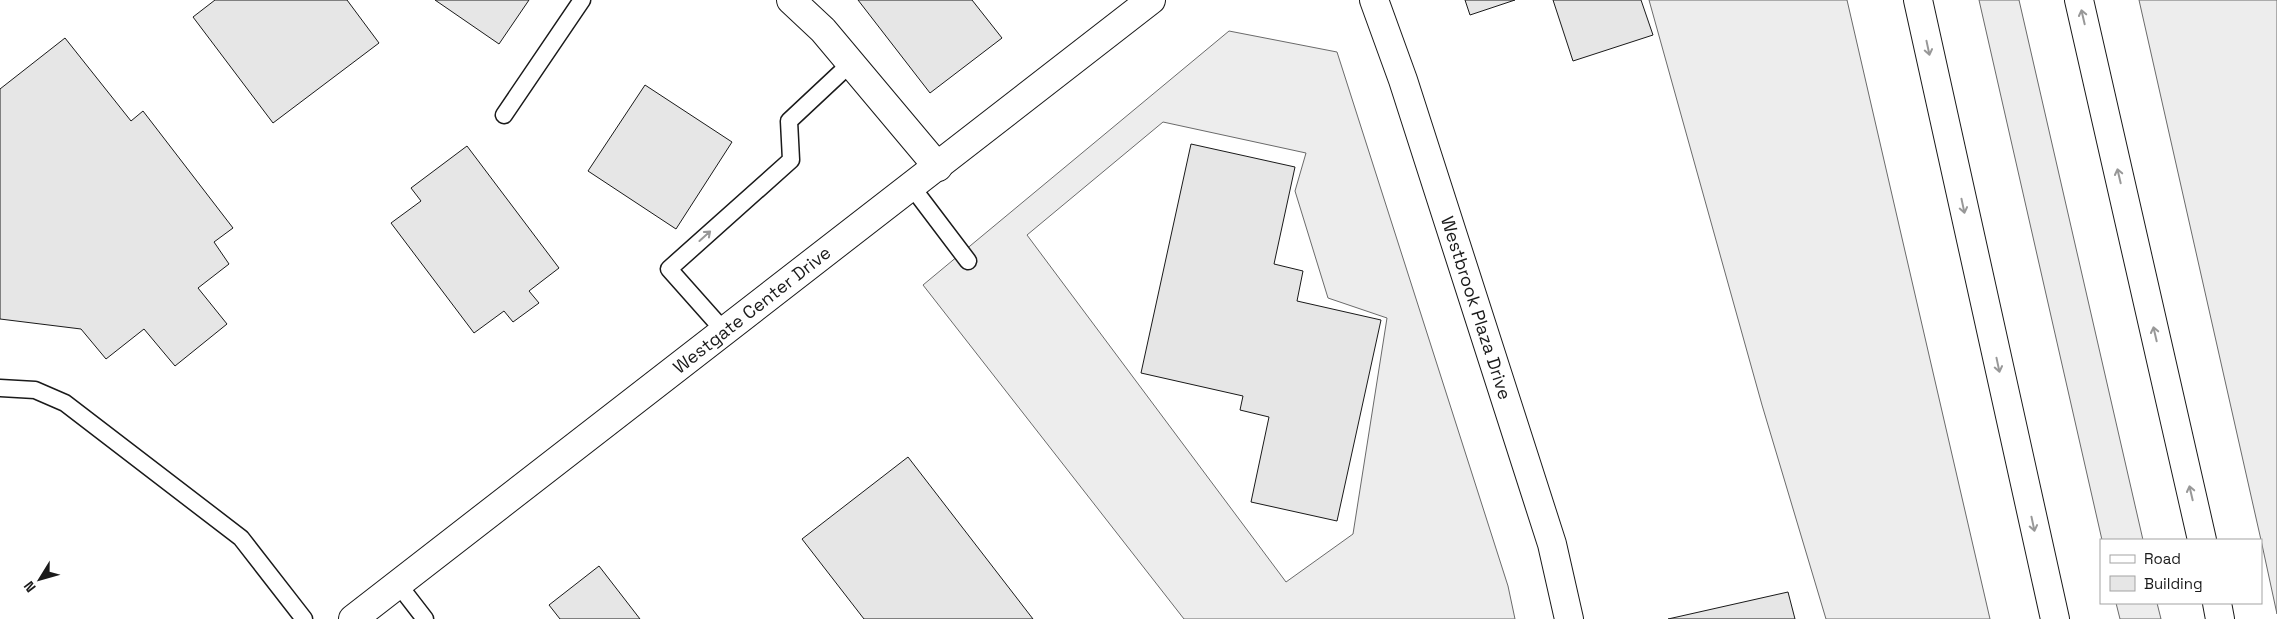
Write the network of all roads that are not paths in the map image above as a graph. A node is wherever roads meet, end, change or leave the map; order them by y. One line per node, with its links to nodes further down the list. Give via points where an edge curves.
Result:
1 (582, 0): 8 (lane)
2 (791, 0): 7 (main road)
3 (1151, 0): 9 (main road, Westgate Center Drive)
4 (1374, 0): 20 (main road, Westbrook Plaza Drive, via 1403,80 1552,544)
5 (1918, 0): 21 (main road, one-way to 21)
6 (2079, 0): 14 (main road, one-way to 6)
7 (851, 63): 9 (main road); 12 (lane, one-way to 7, via 669,269 791,160 789,121)
8 (504, 115)
9 (938, 167): 10 (main road, Westgate Center Drive)
10 (912, 186): 11 (lane); 12 (main road, Westgate Center Drive)
11 (968, 261)
12 (724, 332): 15 (main road, Westgate Center Drive)
13 (0, 388): 17 (lane, via 35,390 65,402 241,538)
14 (2202, 539)
15 (398, 584): 18 (main road, Westgate Center Drive); 19 (lane)
16 (2216, 604): 22 (main road)
17 (304, 619)
18 (353, 619)
19 (425, 619)
20 (1569, 619)
21 (2054, 619)
22 (2220, 619)

